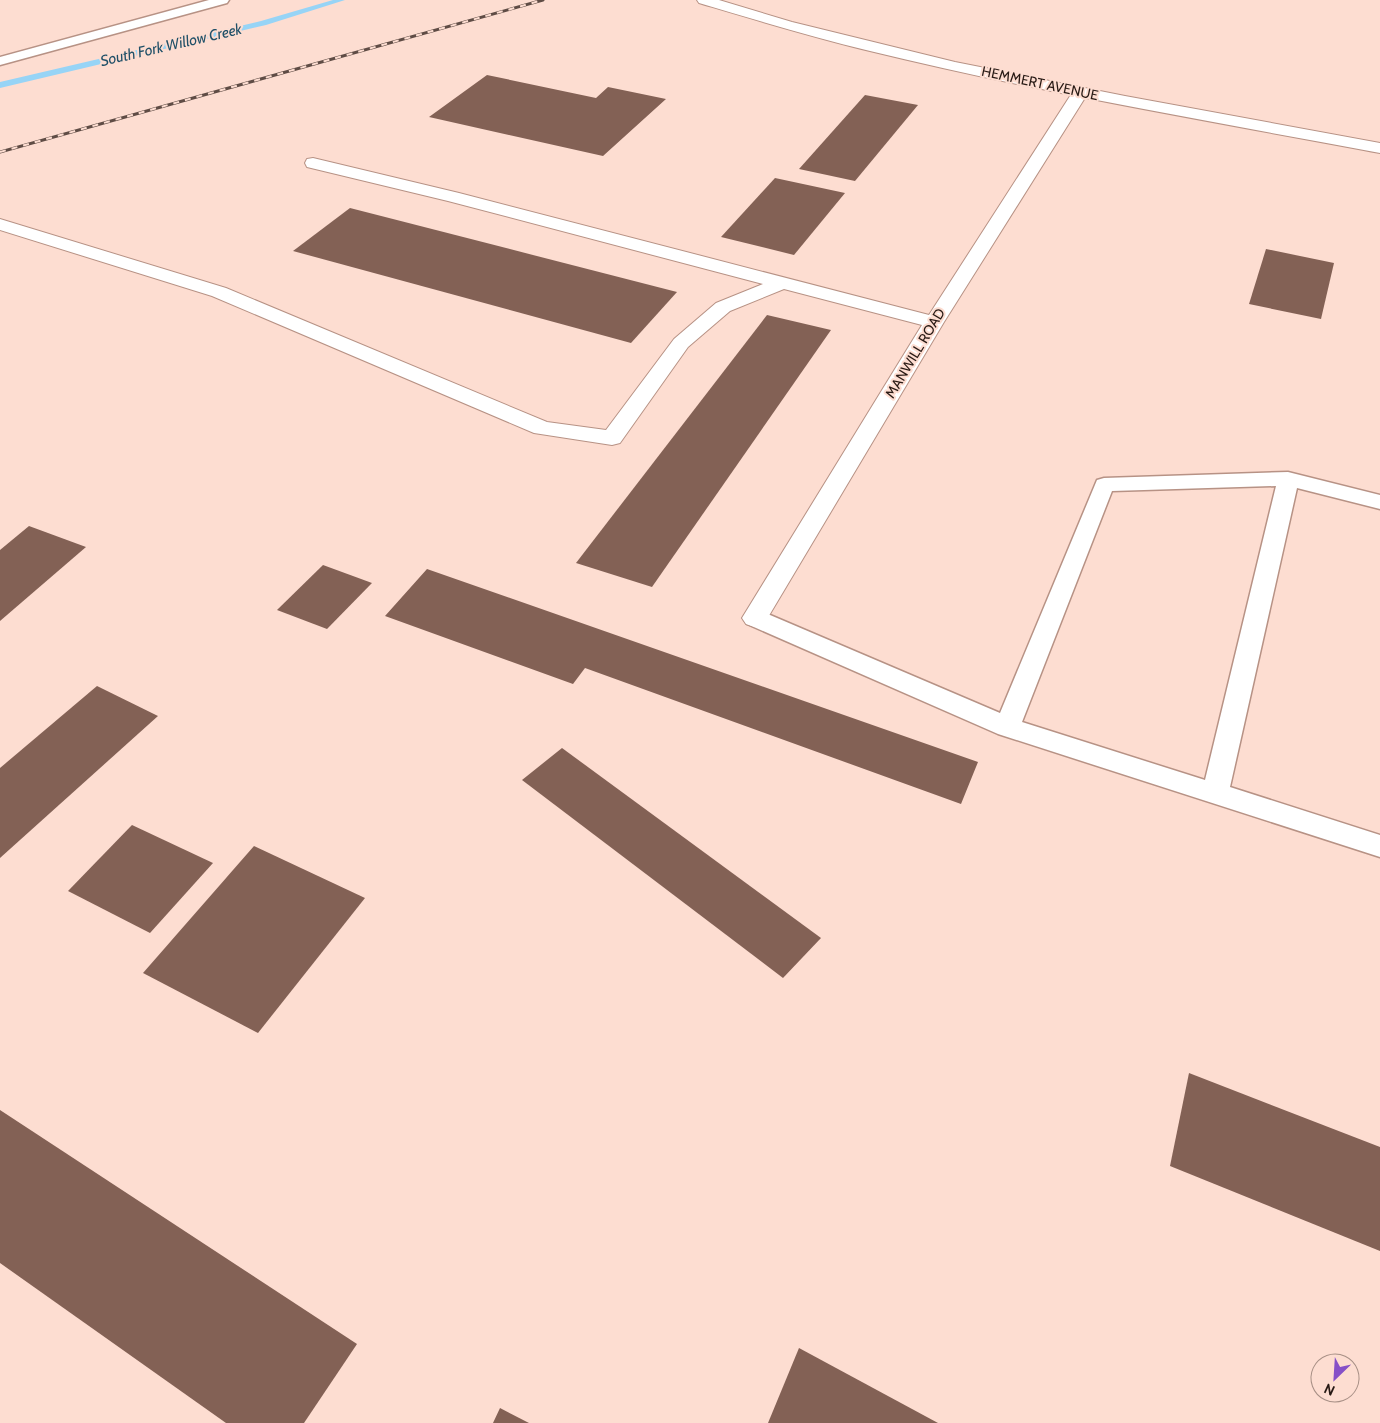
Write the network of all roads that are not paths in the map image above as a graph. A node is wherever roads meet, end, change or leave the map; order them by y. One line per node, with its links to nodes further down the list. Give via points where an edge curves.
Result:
1 (223, 0): 3 (lane)
2 (704, 0): 4 (street, HEMMERT AVENUE, via 800,29)
3 (0, 61)
4 (1080, 92): 5 (street, HEMMERT AVENUE); 9 (street, MANWILL ROAD)
5 (1380, 148)
6 (313, 163): 8 (street)
7 (0, 224): 8 (street, via 219,292 542,428 612,438 681,343 722,308)
8 (782, 284): 9 (street)
9 (934, 322): 12 (street, MANWILL ROAD)
10 (1288, 479): 11 (lane); 13 (lane, via 1104,485); 14 (lane)
11 (1380, 502)
12 (755, 618): 13 (lane)
13 (1007, 728): 14 (lane)
14 (1215, 794): 15 (lane)
15 (1380, 846)

